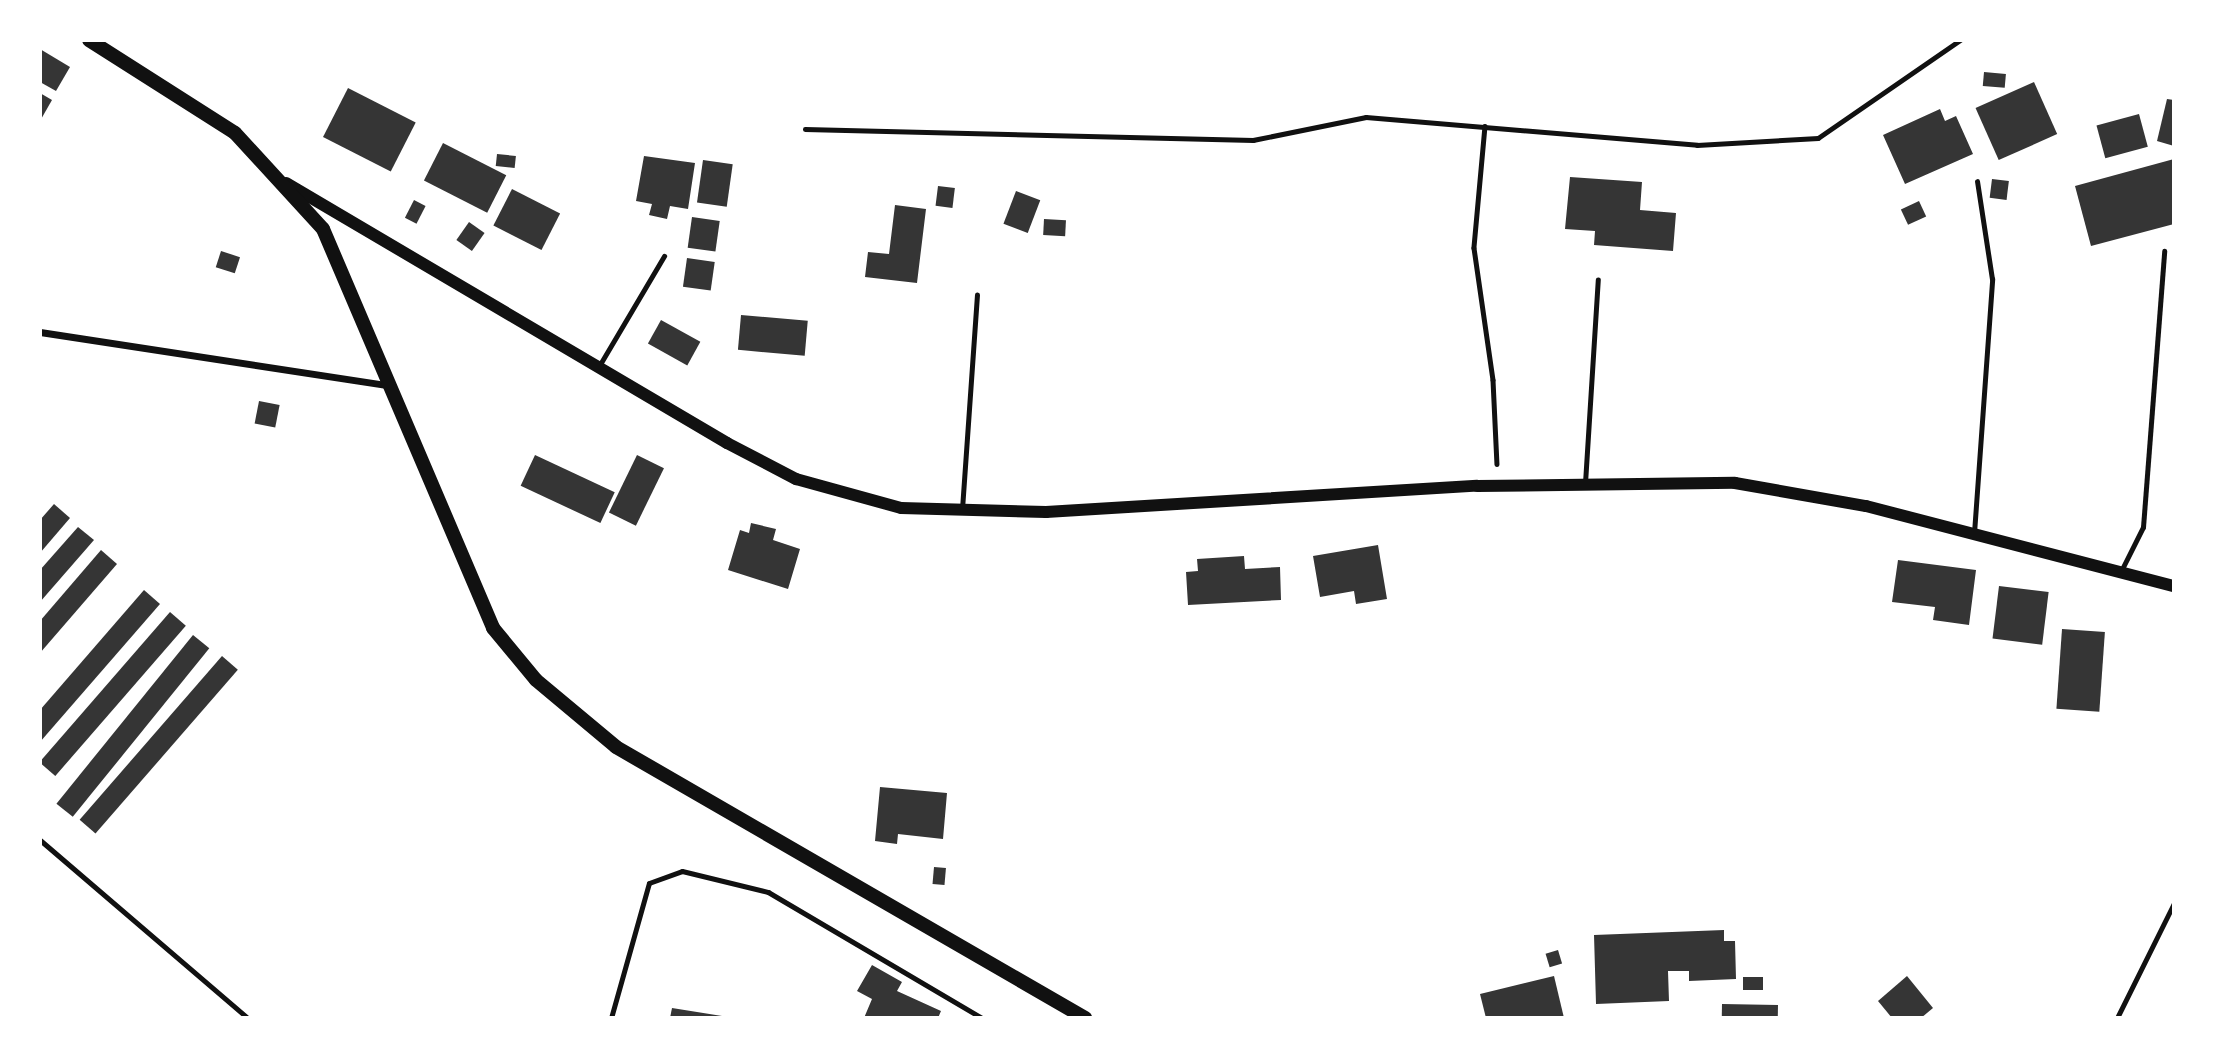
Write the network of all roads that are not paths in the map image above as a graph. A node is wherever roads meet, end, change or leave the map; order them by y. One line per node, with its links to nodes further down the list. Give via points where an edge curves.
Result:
1 (89, 40): 3 (main road, via 235,133)
2 (1977, 181): 13 (lane, via 1992,279)
3 (286, 183): 9 (street); 10 (main road, via 323,229)
4 (2164, 251): 14 (lane, via 2143,527)
5 (664, 256): 9 (lane)
6 (1598, 279): 11 (lane)
7 (978, 295): 12 (lane)
8 (40, 332): 10 (street)
9 (599, 366): 12 (street, via 796,479 901,508)
10 (387, 385): 20 (main road, via 493,628 536,680 616,747)
11 (1585, 483): 12 (street, via 1060,511); 13 (street, via 1735,483)
12 (962, 509)
13 (1974, 534): 14 (street)
14 (2121, 570): 15 (street)
15 (2174, 586)
16 (40, 840): 17 (lane)
17 (248, 1018)
18 (611, 1018): 19 (lane, via 649,883 682,871 768,892)
19 (982, 1018)
20 (1085, 1018)

